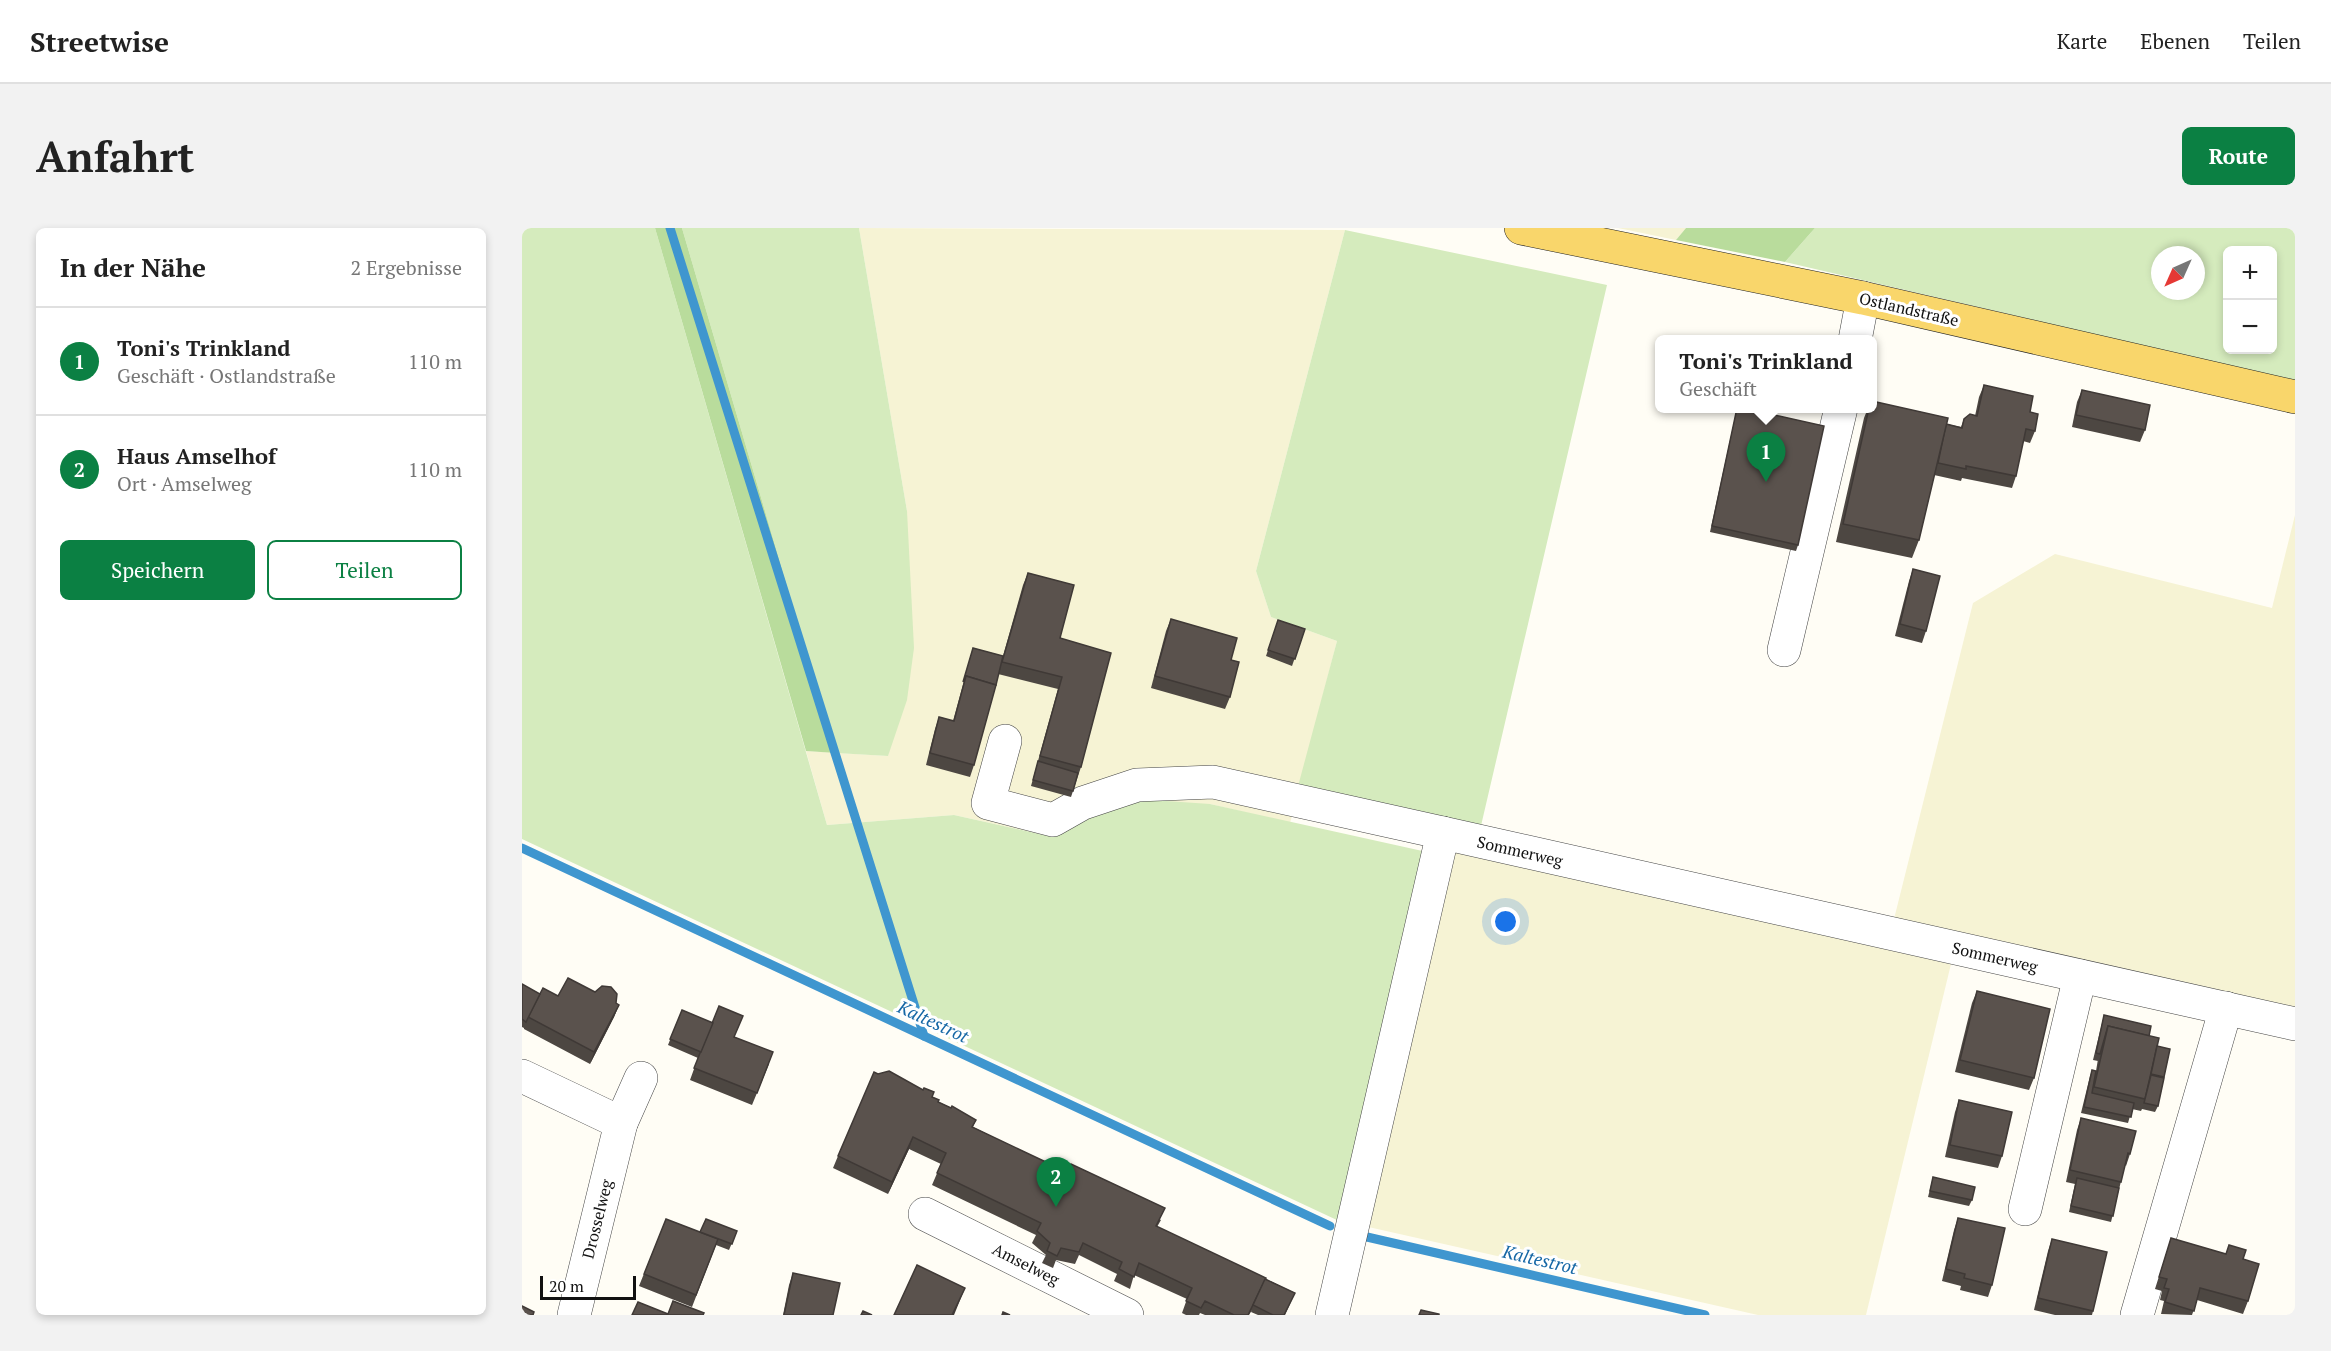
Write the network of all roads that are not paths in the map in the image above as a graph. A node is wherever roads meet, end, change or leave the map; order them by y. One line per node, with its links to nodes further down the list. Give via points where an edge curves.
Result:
1 (1521, 228): 2 (main road, Ostlandstraße)
2 (1863, 298): 3 (street); 4 (main road, Ostlandstraße)
3 (1855, 335)
4 (2295, 397)
5 (1840, 413): 6 (street)
6 (1784, 650)
7 (1005, 741): 8 (street, Sommerweg, via 988,803 1053,820 1083,803 1137,785 1213,782)
8 (1443, 833): 9 (street, Sommerweg); 19 (street)
9 (2080, 976): 10 (street, Sommerweg); 15 (street)
10 (2226, 1008): 11 (street, Sommerweg); 20 (street)
11 (2295, 1024)
12 (522, 1076): 14 (street)
13 (641, 1078): 14 (street, Drosselweg)
14 (621, 1123): 17 (street, Drosselweg)
15 (2025, 1209)
16 (925, 1214): 18 (street, Amselweg)
17 (574, 1315)
18 (1127, 1315)
19 (1332, 1315)
20 (2137, 1315)

